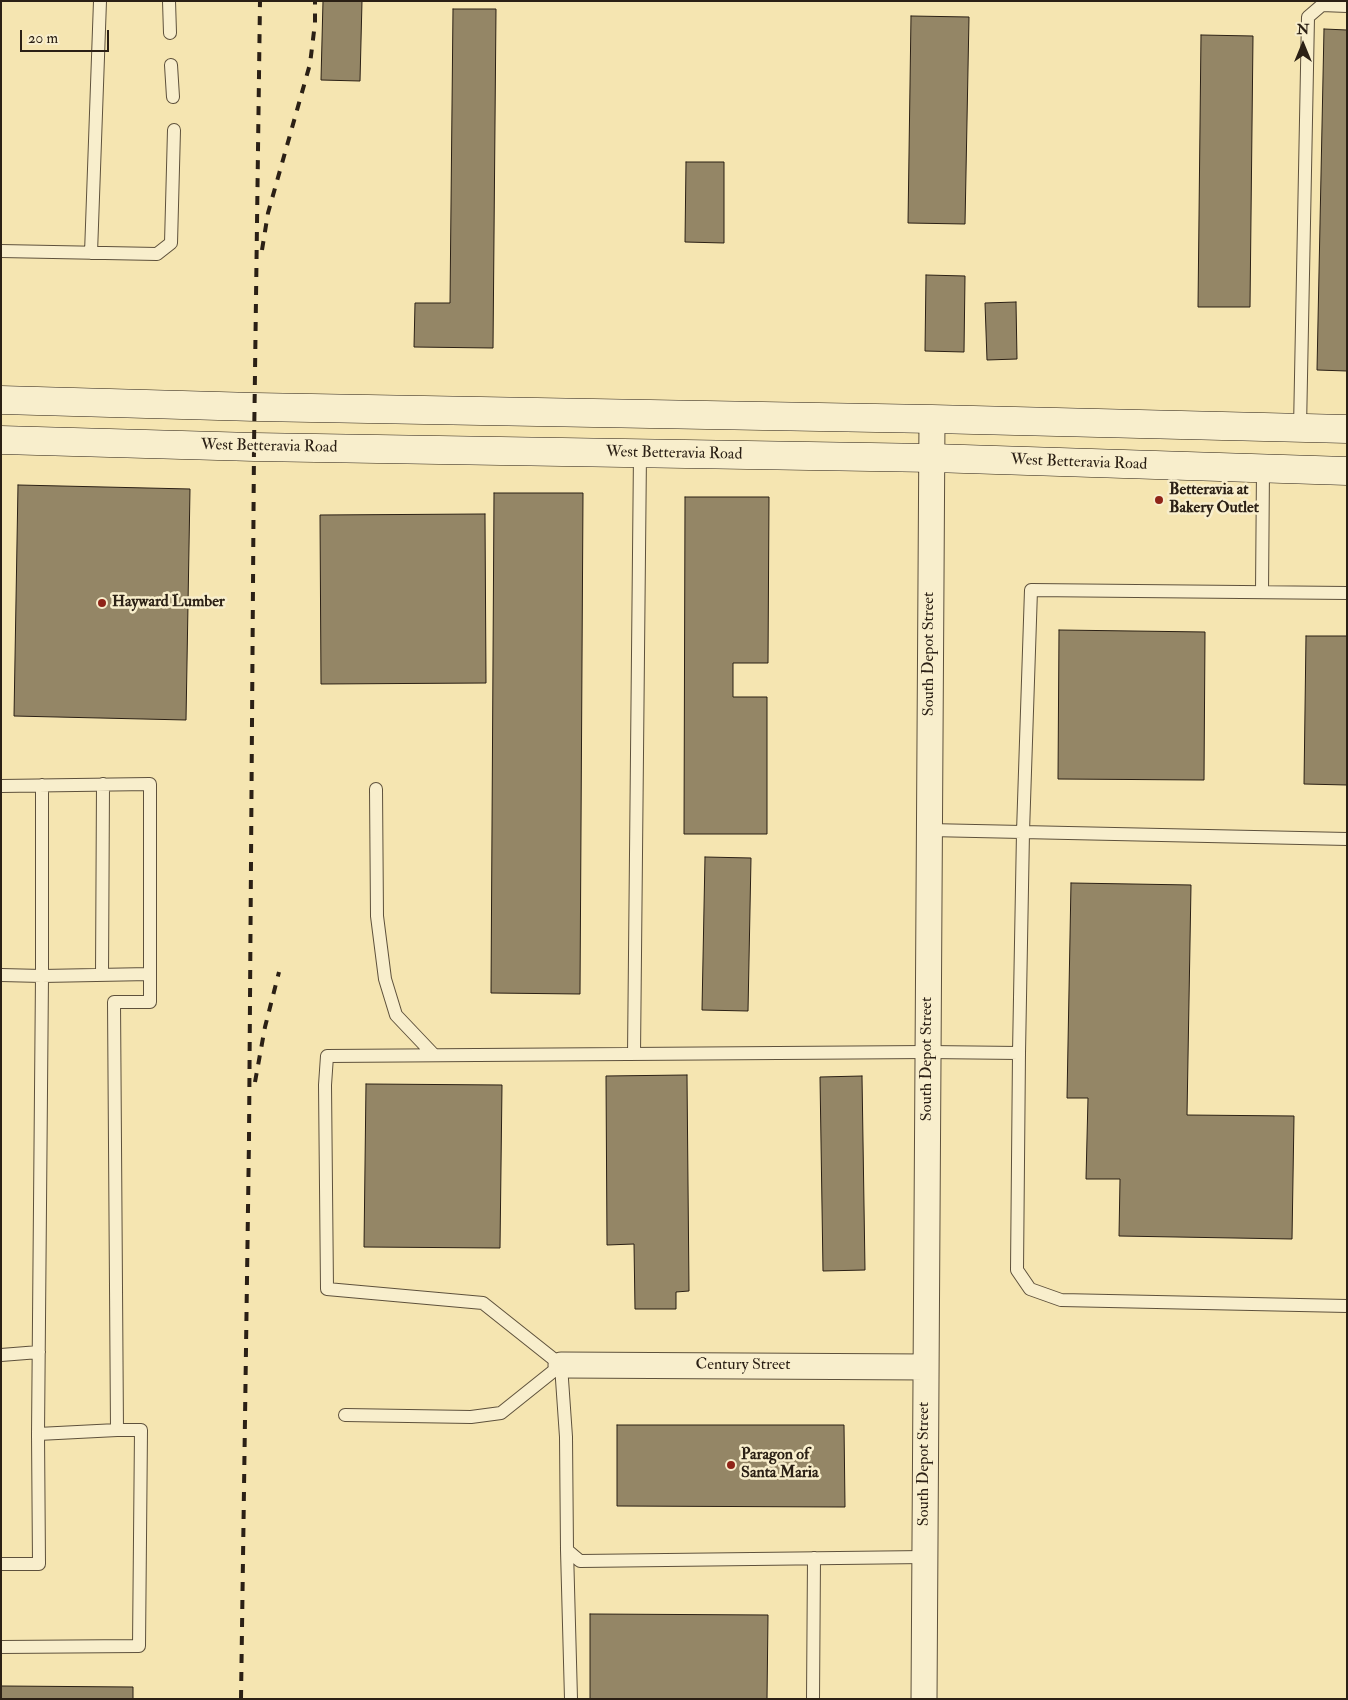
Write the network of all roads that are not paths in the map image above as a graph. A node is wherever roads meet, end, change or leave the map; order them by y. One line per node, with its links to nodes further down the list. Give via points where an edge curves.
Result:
1 (100, 1): 9 (lane)
2 (169, 1): 4 (lane)
3 (1347, 6): 12 (lane, via 1322,5 1308,18)
4 (170, 33)
5 (171, 65): 6 (lane)
6 (173, 97)
7 (174, 130): 9 (lane, via 171,243 157,254)
8 (1, 251): 9 (lane)
9 (92, 253)
10 (1, 400): 11 (main road)
11 (932, 419): 12 (main road); 16 (street, South Depot Street)
12 (1300, 428): 13 (main road)
13 (1347, 429)
14 (1, 440): 15 (main road, West Betteravia Road)
15 (640, 453): 16 (main road, West Betteravia Road); 34 (lane)
16 (932, 458): 17 (main road, West Betteravia Road); 25 (street, South Depot Street)
17 (1263, 468): 18 (main road, West Betteravia Road); 19 (lane)
18 (1347, 471)
19 (1262, 592): 20 (lane); 26 (lane, via 1031,590)
20 (1347, 593)
21 (103, 784): 22 (lane); 28 (lane, via 150,784); 30 (lane)
22 (42, 785): 23 (lane); 31 (lane)
23 (1, 786)
24 (376, 789): 35 (lane, via 376,916 385,979 396,1015)
25 (929, 830): 26 (lane); 32 (street, South Depot Street)
26 (1023, 832): 27 (lane); 33 (lane)
27 (1347, 839)
28 (150, 974): 30 (lane); 42 (lane, via 150,1002 114,1002)
29 (1, 975): 31 (lane)
30 (102, 975): 31 (lane)
31 (42, 976): 37 (lane)
32 (928, 1052): 33 (lane); 34 (lane); 40 (street, South Depot Street)
33 (1019, 1053): 36 (lane, via 1017,1270 1030,1290 1060,1300)
34 (634, 1054): 35 (lane)
35 (434, 1055): 39 (lane, via 327,1056 327,1289 483,1303)
36 (1347, 1306)
37 (39, 1352): 38 (lane); 43 (lane)
38 (1, 1355)
39 (561, 1365): 40 (street, Century Street); 41 (lane, via 501,1412 471,1417); 44 (lane, via 566,1437)
40 (926, 1367): 45 (street, South Depot Street)
41 (345, 1416)
42 (117, 1430): 43 (lane); 48 (lane, via 141,1430 138,1646)
43 (38, 1434): 47 (lane, via 39,1564)
44 (567, 1550): 46 (lane, via 580,1561); 49 (lane)
45 (925, 1557): 46 (lane); 51 (street, South Depot Street)
46 (814, 1558): 50 (lane)
47 (1, 1564)
48 (1, 1647)
49 (571, 1699)
50 (813, 1699)
51 (924, 1699)

